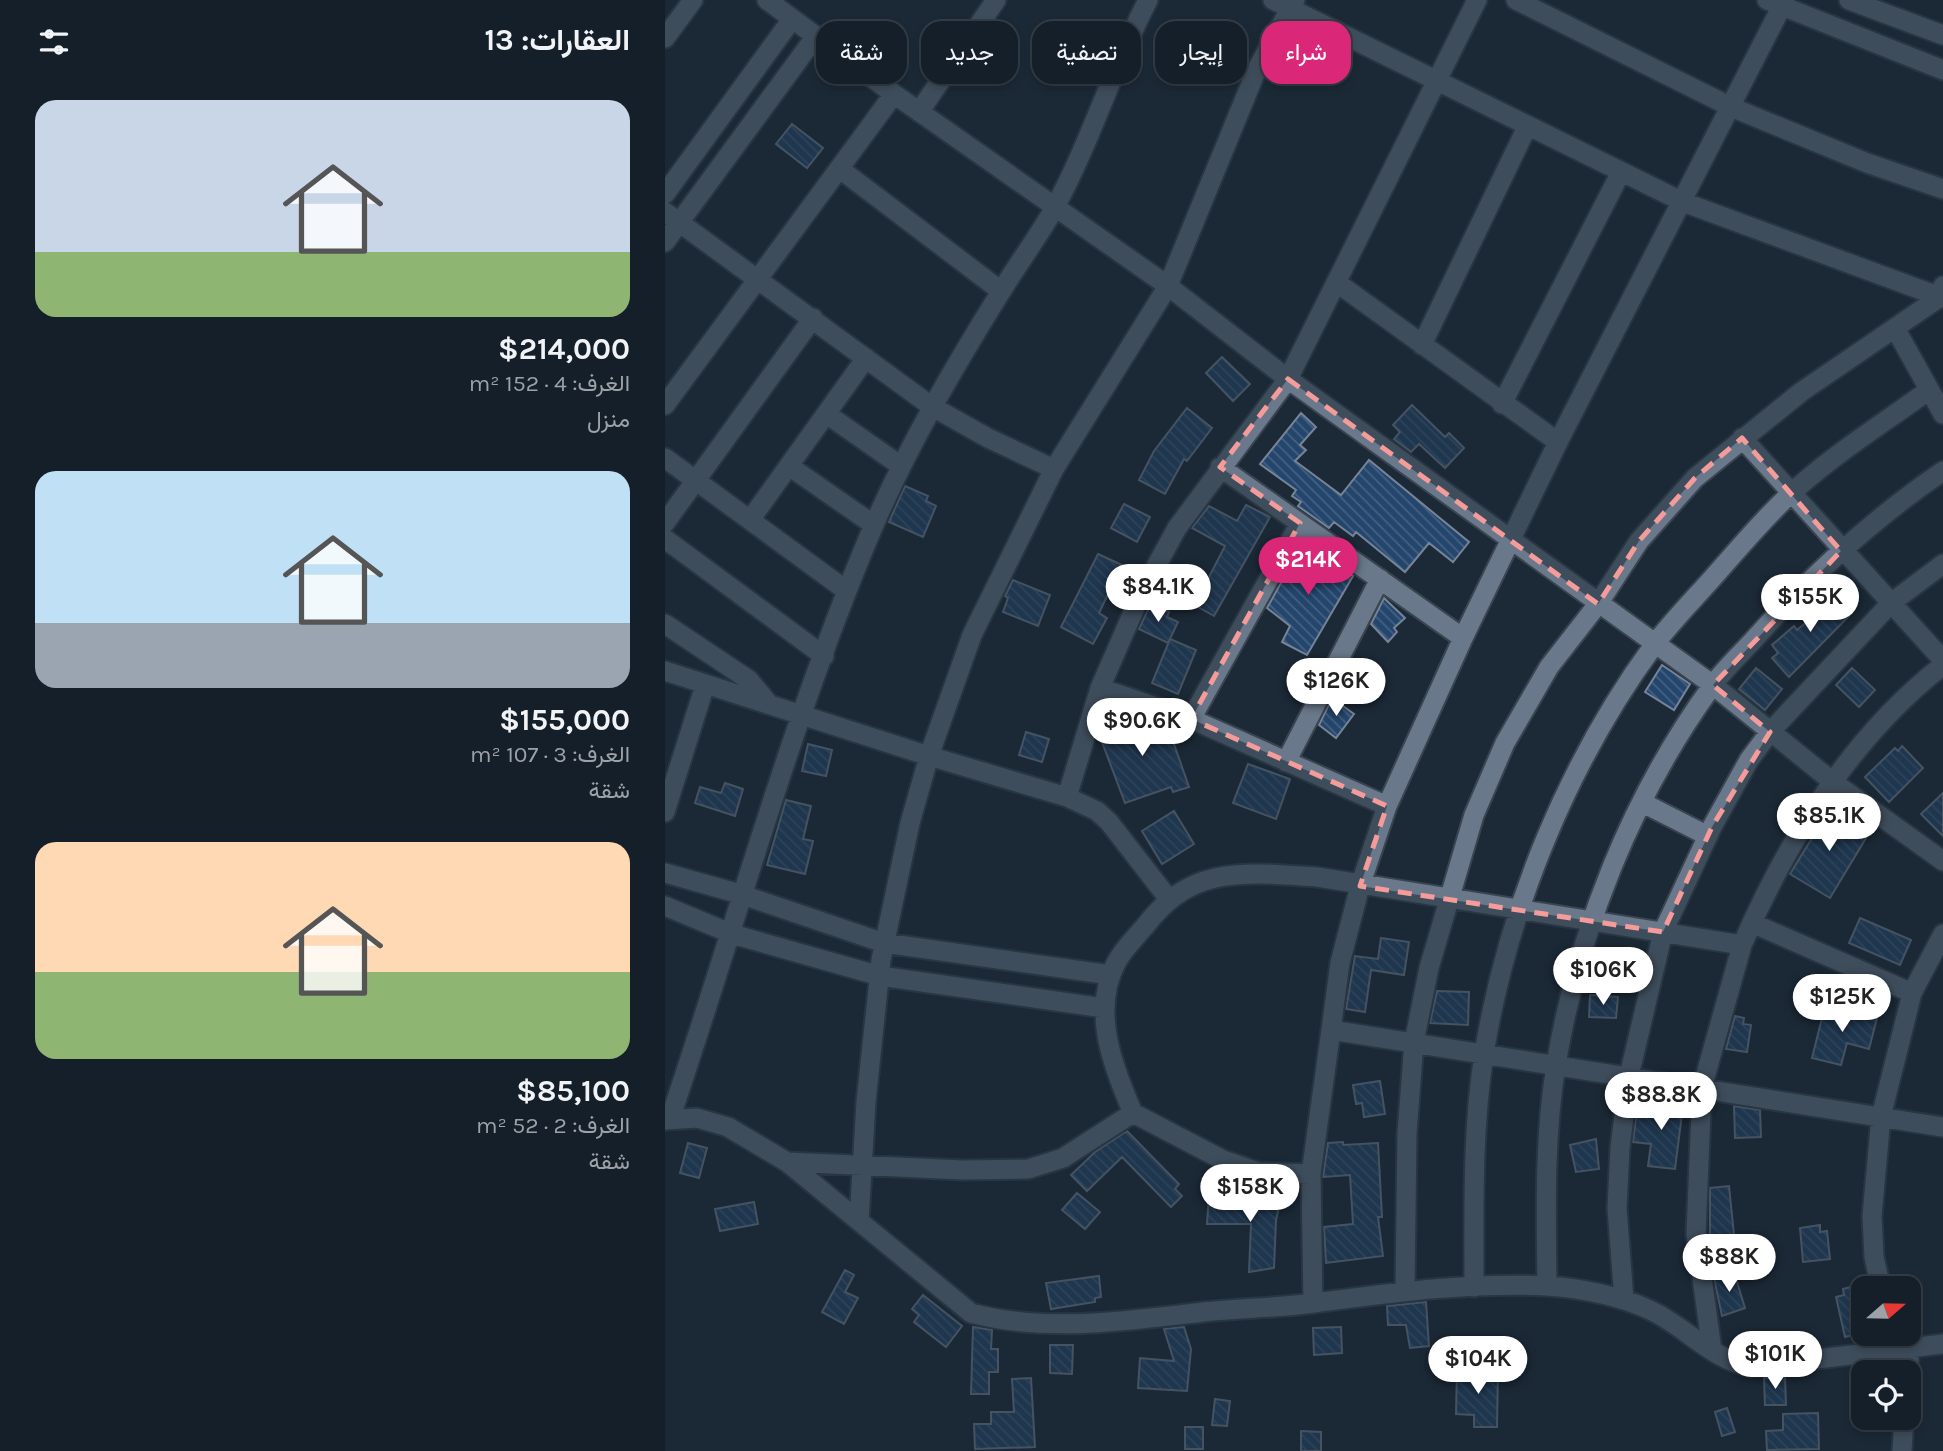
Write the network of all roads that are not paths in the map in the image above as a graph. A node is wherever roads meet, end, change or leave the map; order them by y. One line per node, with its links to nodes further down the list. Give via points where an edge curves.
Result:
1 (693, 0): 13 (street)
2 (767, 0): 10 (street)
3 (996, 0): 19 (street)
4 (1148, 0): 26 (street)
5 (1477, 0): 15 (street)
6 (1516, 0): 18 (street)
7 (1849, 0): 11 (street)
8 (1778, 2): 14 (street); 18 (street)
9 (1286, 3): 15 (street); 31 (street)
10 (792, 19): 12 (street); 24 (street)
11 (1943, 35)
12 (816, 36): 27 (street)
13 (665, 38)
14 (1943, 70)
15 (1436, 80): 20 (street); 30 (street)
16 (881, 84): 17 (street)
17 (894, 94): 19 (street); 21 (street)
18 (1731, 107): 23 (street); 25 (street)
19 (919, 112): 26 (street)
20 (1527, 127): 22 (street); 36 (street)
21 (840, 169): 29 (street); 32 (street)
22 (1621, 172): 25 (street); 40 (street)
23 (1943, 189)
24 (665, 194)
25 (1683, 202): 33 (street); 46 (street)
26 (1055, 207): 31 (street); 32 (street)
27 (672, 217): 28 (street); 29 (street)
28 (665, 242)
29 (758, 278): 34 (street); 41 (street)
30 (1336, 282): 36 (street); 38 (street)
31 (1168, 286): 38 (street); 51 (street)
32 (1001, 291): 42 (street)
33 (1942, 293): 35 (street)
34 (813, 318): 37 (street); 53 (street)
35 (1895, 328): 39 (street); 45 (street)
36 (1422, 345): 40 (street)
37 (866, 358): 42 (street); 44 (street)
38 (1287, 379): 50 (street); 60 (street)
39 (1930, 390): 43 (street); 54 (street)
40 (1503, 404): 46 (street)
41 (665, 405)
42 (931, 406): 49 (street); 51 (street)
43 (1943, 414)
44 (828, 415): 48 (street); 49 (street)
45 (1742, 438): 54 (street); 66 (street, via 1695,478 1639,541)
46 (1558, 442): 60 (street)
47 (665, 458): 53 (street)
48 (789, 466): 55 (street); 58 (street)
49 (901, 467): 58 (street)
50 (1220, 467): 57 (street); 75 (street, via 1177,528 1141,594)
51 (1054, 469): 80 (street, via 972,635)
52 (1943, 471): 61 (street, via 1892,506)
53 (695, 483): 55 (street); 56 (street)
54 (1791, 494): 61 (street); 69 (street)
55 (750, 520): 64 (street)
56 (665, 523)
57 (1300, 523): 63 (street); 78 (street)
58 (874, 525): 64 (street)
59 (665, 538): 70 (street)
60 (1512, 541): 66 (street); 68 (street)
61 (1841, 551): 65 (street); 74 (street)
62 (1943, 565): 65 (street)
63 (1380, 579): 68 (street); 81 (street)
64 (847, 591): 70 (street)
65 (1891, 603): 71 (street); 79 (street)
66 (1598, 604): 69 (street); 94 (street, via 1549,667 1505,743 1474,815)
67 (665, 624): 76 (street, via 749,680)
68 (1463, 638): 86 (street)
69 (1655, 644): 74 (street); 96 (street, via 1578,769)
70 (824, 656): 77 (street)
71 (1943, 662): 83 (street, via 1877,726)
72 (665, 671): 73 (street)
73 (705, 685): 76 (street); 82 (street)
74 (1713, 685): 79 (street); 85 (street)
75 (1100, 688): 78 (street); 84 (street)
76 (770, 705): 77 (street)
77 (802, 714): 80 (street); 92 (street)
78 (1191, 719): 81 (street)
79 (1770, 732): 83 (street); 88 (street, via 1749,760)
80 (929, 756): 84 (street); 102 (street)
81 (1286, 762): 86 (street)
82 (670, 782): 87 (street)
83 (1833, 782): 89 (street); 98 (street, via 1803,823)
84 (1067, 797): 93 (street, via 1109,822)
85 (1643, 803): 88 (street); 97 (street)
86 (1387, 806): 91 (street)
87 (665, 812)
88 (1708, 836): 99 (street)
89 (1943, 861)
90 (665, 873): 92 (street)
91 (1360, 886): 93 (street, via 1317,877 1245,874 1213,878); 94 (street); 108 (street, via 1340,963)
92 (740, 894): 101 (street); 102 (street)
93 (1168, 898): 104 (street, via 1117,960)
94 (1449, 899): 96 (street); 109 (street)
95 (665, 906): 101 (street)
96 (1518, 909): 97 (street); 110 (street)
97 (1593, 920): 99 (street); 111 (street)
98 (1752, 923): 103 (street); 106 (street)
99 (1663, 932): 103 (street); 112 (street)
100 (1943, 933): 106 (street)
101 (732, 934): 105 (street); 116 (street)
102 (884, 943): 104 (street); 105 (street)
103 (1742, 945): 113 (street)
104 (1111, 975): 107 (street)
105 (880, 976): 107 (street); 119 (street)
106 (1912, 993): 115 (street)
107 (1104, 1008): 114 (street, via 1114,1070)
108 (1331, 1030): 109 (street); 120 (street)
109 (1414, 1042): 110 (street); 125 (street, via 1407,1133)
110 (1484, 1053): 111 (street); 124 (street, via 1474,1149)
111 (1556, 1064): 112 (street); 123 (street, via 1547,1139)
112 (1629, 1076): 113 (street); 126 (street, via 1617,1208)
113 (1702, 1088): 115 (street); 131 (street, via 1696,1234)
114 (1133, 1113): 119 (street, via 1063,1158 1028,1169); 120 (street, via 1223,1160 1258,1171)
115 (1881, 1117): 117 (street); 122 (street, via 1873,1216)
116 (668, 1120): 118 (street, via 697,1118 729,1127)
117 (1943, 1126)
118 (787, 1162): 119 (street); 121 (street)
119 (861, 1166): 121 (street)
120 (1311, 1174): 127 (street)
121 (859, 1221): 127 (street, via 971,1313 1000,1321 1135,1320)
122 (1878, 1276)
123 (1547, 1286): 124 (street); 126 (street)
124 (1474, 1287): 125 (street)
125 (1405, 1289): 127 (street)
126 (1624, 1300): 131 (street, via 1651,1310)
127 (1313, 1303)
128 (1921, 1344): 129 (street)
129 (1943, 1344)
130 (1879, 1346): 131 (street, via 1751,1367 1733,1363)
131 (1712, 1350)
132 (1903, 1430): 133 (street)
133 (1902, 1451)

